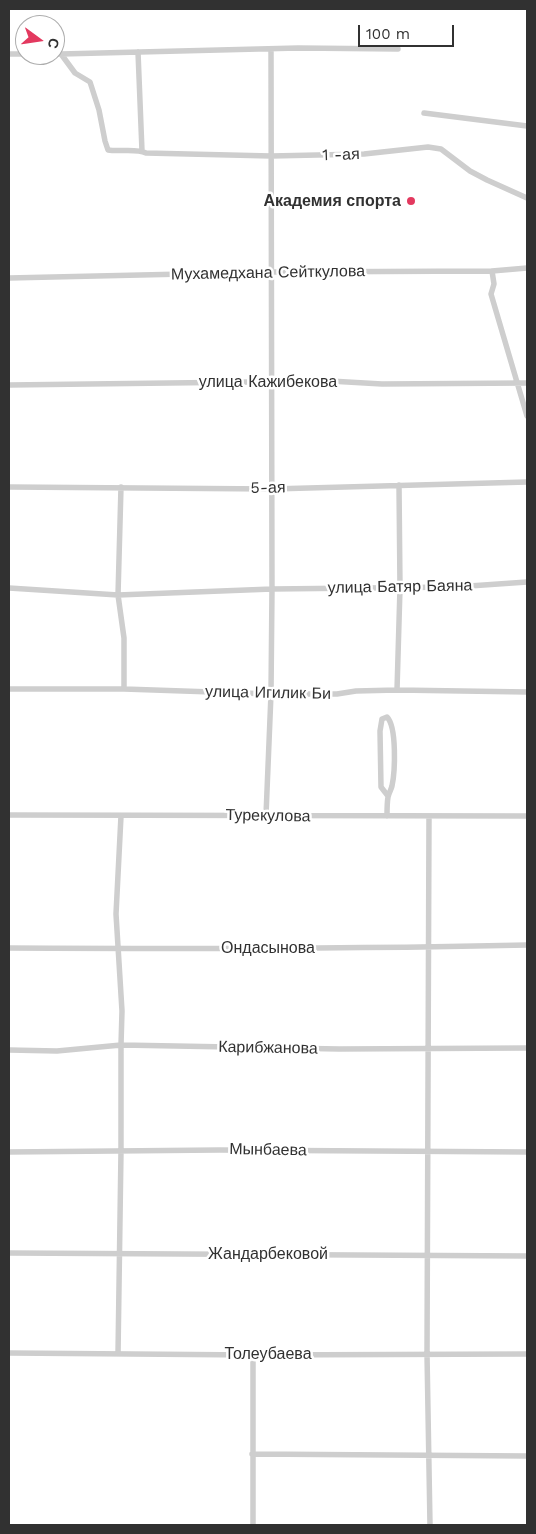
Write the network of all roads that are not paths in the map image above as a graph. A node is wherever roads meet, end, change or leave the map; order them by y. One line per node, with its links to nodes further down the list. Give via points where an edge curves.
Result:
1 (398, 49): 2 (street)
2 (271, 50): 3 (street); 9 (street)
3 (138, 52): 4 (street); 8 (street)
4 (65, 54)
5 (65, 62): 8 (street, 1 -ая, via 90,82 108,150)
6 (424, 114): 7 (street)
7 (527, 126)
8 (142, 151): 9 (street, 1 -ая)
9 (271, 156): 10 (street, 1 -ая, via 364,154 428,147 441,149 470,171); 13 (street)
10 (527, 198)
11 (527, 268): 12 (street, Мухамедхана Сейткулова)
12 (492, 271): 13 (street, Мухамедхана Сейткулова); 16 (street, via 494,284 491,294)
13 (272, 272): 14 (street, Мухамедхана Сейткулова); 15 (street)
14 (9, 278)
15 (272, 382): 16 (street, улица Кажибекова); 18 (street, улица Кажибекова); 24 (street)
16 (517, 383): 17 (street, улица Кажибекова); 19 (street)
17 (527, 383)
18 (9, 385)
19 (527, 416)
20 (527, 482): 21 (street, 5-ая)
21 (399, 485): 24 (street, 5-ая); 27 (street)
22 (9, 487): 23 (street, 5-ая)
23 (121, 488): 24 (street, 5-ая); 29 (street)
24 (272, 489): 28 (street)
25 (527, 582): 27 (street, улица Батяр Баяна)
26 (9, 588): 29 (street, улица Батяр Баяна)
27 (400, 588): 28 (street, улица Батяр Баяна); 32 (street)
28 (272, 590): 29 (street, улица Батяр Баяна); 34 (street)
29 (118, 595): 31 (street, via 124,638)
30 (9, 689): 31 (street, улица Игилик Би)
31 (124, 689): 34 (street, улица Игилик Би)
32 (397, 690): 33 (street, улица Игилик Би); 34 (street, улица Игилик Би)
33 (527, 692)
34 (271, 694): 38 (street)
35 (388, 796): 35 (street, via 381,787 380,731 382,719 387,717 393,727 394,747 392,786); 39 (street)
36 (9, 816): 37 (street, Турекулова)
37 (121, 816): 38 (street, Турекулова); 45 (street, via 116,914)
38 (266, 816): 39 (street, Турекулова)
39 (387, 816): 40 (street, Турекулова)
40 (429, 816): 41 (street, Турекулова); 43 (street)
41 (527, 816)
42 (527, 945): 43 (street, Ондасынова)
43 (428, 947): 45 (street, Ондасынова); 48 (street)
44 (9, 948): 45 (street, Ондасынова)
45 (119, 949): 46 (street)
46 (121, 1045): 48 (street, Карибжанова); 49 (street, Карибжанова); 50 (street)
47 (527, 1048): 48 (street, Карибжанова)
48 (428, 1049): 52 (street)
49 (9, 1050)
50 (122, 1151): 51 (street, Мынбаева); 52 (street, Мынбаева); 55 (street)
51 (9, 1152)
52 (428, 1152): 53 (street, Мынбаева); 56 (street)
53 (527, 1152)
54 (9, 1253): 55 (street, Жандарбековой)
55 (119, 1253): 56 (street, Жандарбековой); 59 (street)
56 (427, 1255): 57 (street, Жандарбековой); 60 (street)
57 (527, 1256)
58 (9, 1353): 59 (street, Толеубаева)
59 (118, 1354): 62 (street, Толеубаева)
60 (427, 1354): 61 (street, Толеубаева); 62 (street, Толеубаева); 64 (street)
61 (527, 1354)
62 (253, 1355): 63 (street)
63 (252, 1454): 64 (street); 66 (street)
64 (429, 1456): 65 (street); 67 (street)
65 (527, 1456)
66 (253, 1525)
67 (430, 1525)

